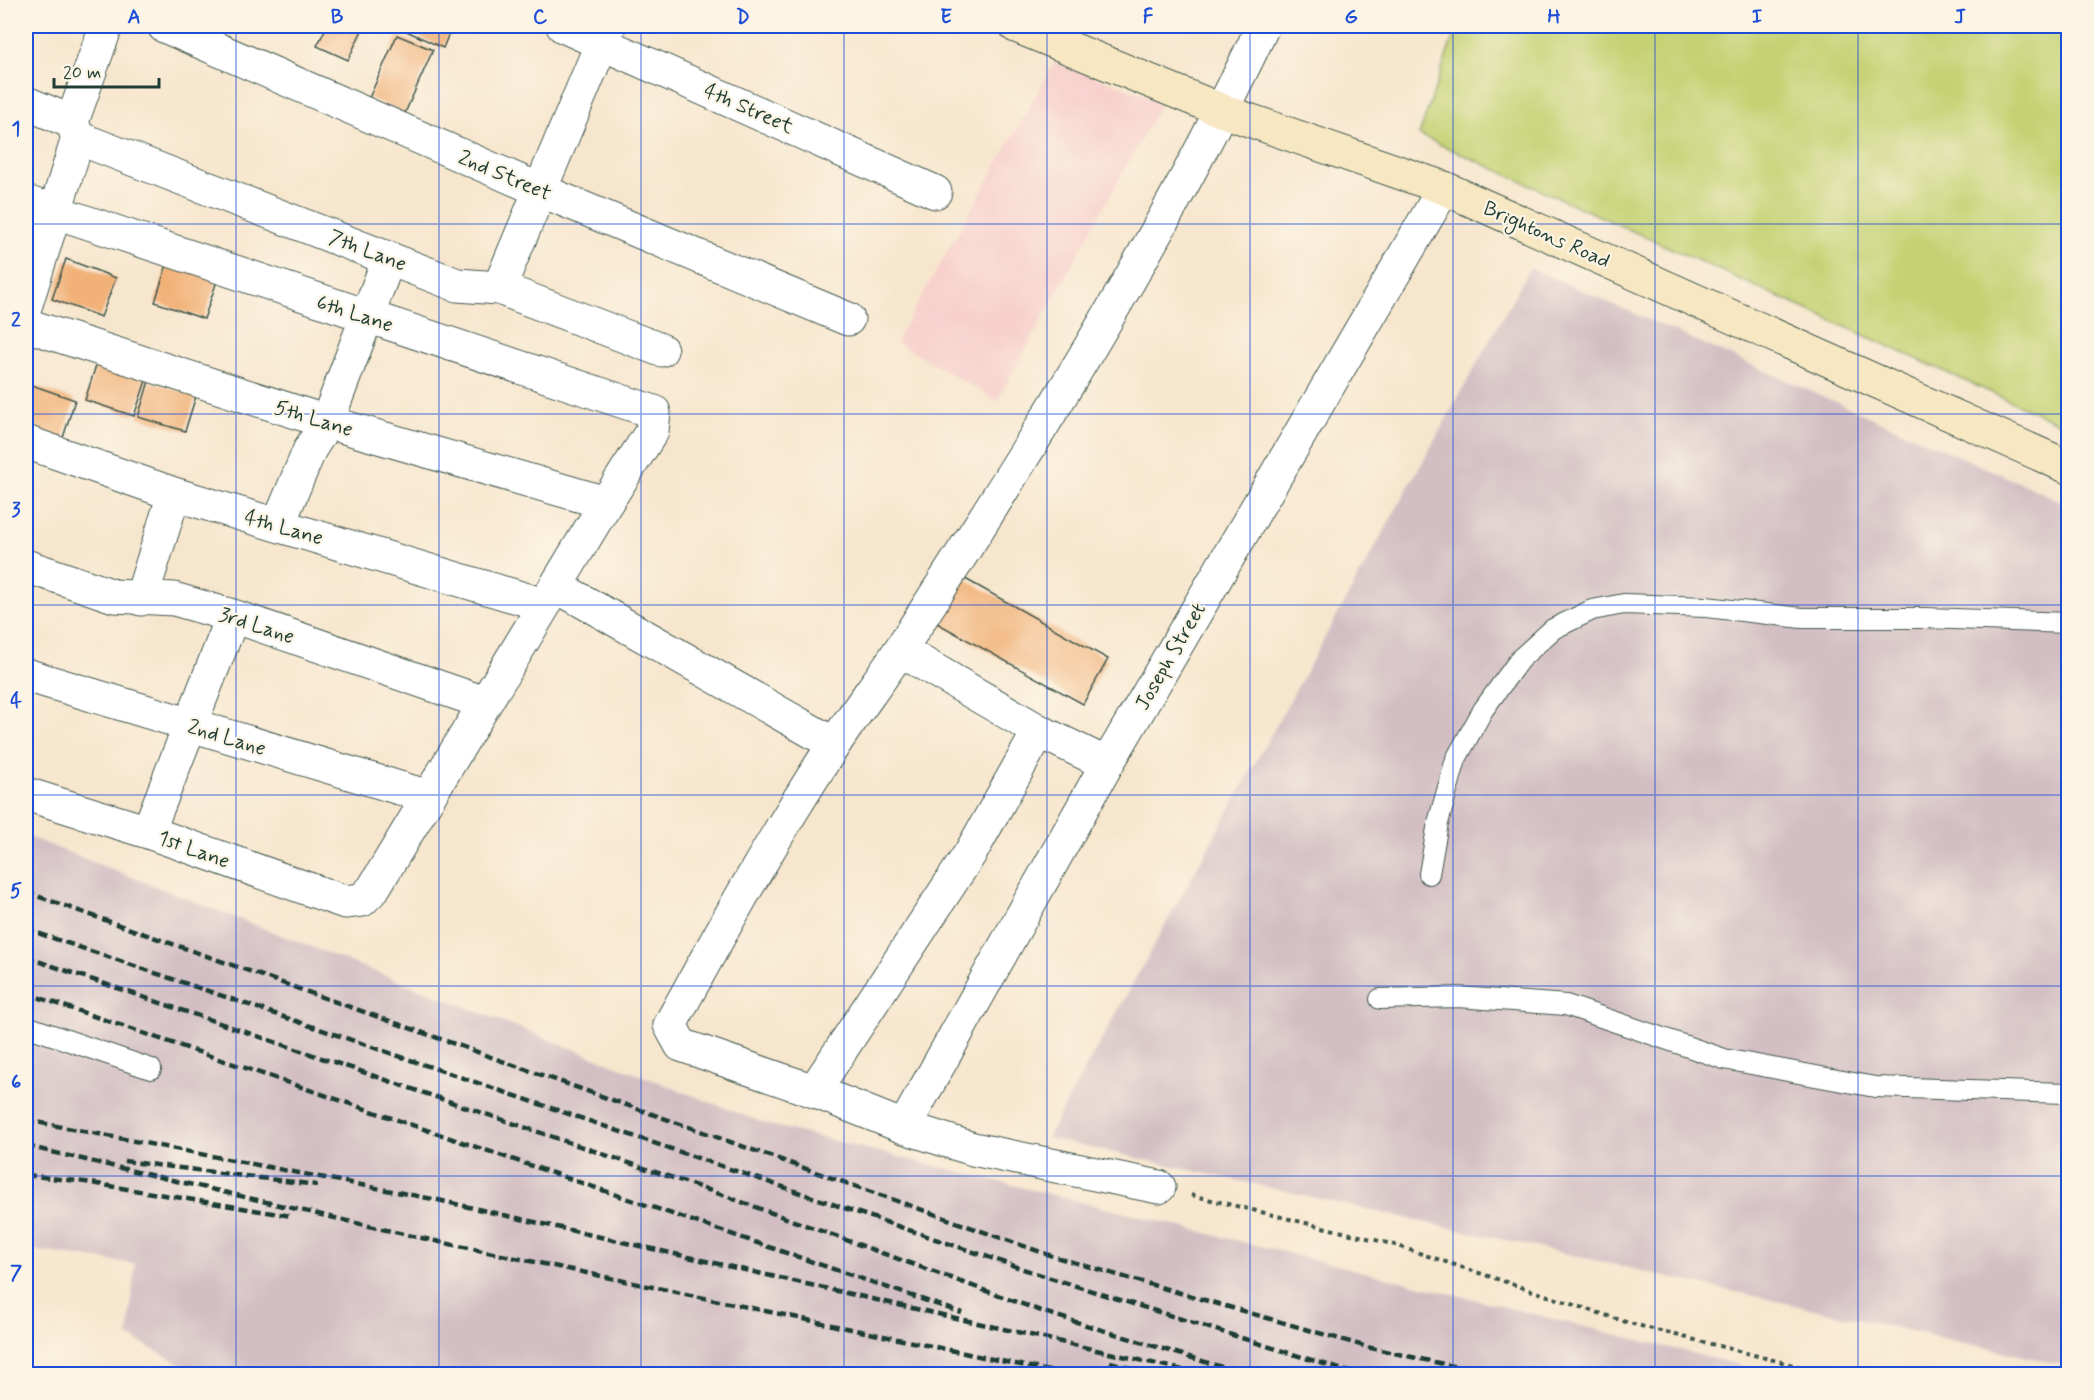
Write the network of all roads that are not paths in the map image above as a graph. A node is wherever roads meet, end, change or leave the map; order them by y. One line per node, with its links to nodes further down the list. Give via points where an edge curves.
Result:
1 (106, 26): 9 (street)
2 (164, 26): 11 (street, 2nd Street)
3 (563, 26): 6 (street, 4th Street)
4 (1016, 26): 8 (street, Brightons Road)
5 (1263, 26): 8 (street)
6 (606, 34): 11 (street); 12 (street, 4th Street)
7 (26, 103): 9 (street, 7th Lane)
8 (1223, 111): 10 (street, Brightons Road); 33 (street, via 1066,388)
9 (75, 130): 14 (street); 15 (street, 7th Lane)
10 (1444, 188): 24 (street, Brightons Road); 39 (street, Joseph Street)
11 (540, 190): 16 (street); 19 (street, 2nd Street)
12 (935, 192)
13 (26, 202): 14 (street, 6th Lane)
14 (57, 212): 17 (street); 18 (street, 6th Lane)
15 (389, 258): 16 (street, 7th Lane, via 457,285); 18 (street)
16 (499, 288): 21 (street, 7th Lane)
17 (26, 304)
18 (367, 318): 22 (street); 26 (street, 6th Lane, via 654,412 652,431)
19 (848, 319)
20 (26, 326): 22 (street, 5th Lane)
21 (661, 350)
22 (327, 422): 26 (street, 5th Lane); 27 (street, via 310,449)
23 (26, 442): 25 (street, 4th Lane)
24 (2068, 467)
25 (174, 494): 27 (street, 4th Lane); 30 (street)
26 (606, 503): 29 (street)
27 (278, 525): 29 (street, 4th Lane)
28 (26, 566): 30 (street, 3rd Lane, via 114,596)
29 (550, 595): 35 (street); 38 (street, 4th Lane)
30 (141, 599): 31 (street, 3rd Lane, via 174,599)
31 (233, 616): 35 (street, 3rd Lane); 36 (street)
32 (2068, 623): 43 (lane, via 1802,618 1706,607 1624,604 1592,610 1553,629 1520,659 1483,710 1456,759 1438,822)
33 (900, 650): 37 (street); 38 (street)
34 (26, 675): 36 (street, 2nd Lane)
35 (485, 703): 41 (street)
36 (191, 727): 41 (street, 2nd Lane); 42 (street)
37 (1039, 731): 39 (street); 47 (street, via 971,852)
38 (834, 744): 47 (street, via 733,910 670,1025 681,1045)
39 (1107, 764): 49 (street, Joseph Street)
40 (26, 794): 42 (street, 1st Lane)
41 (429, 797): 42 (street, 1st Lane, via 373,889 362,900 345,902)
42 (148, 832)
43 (1429, 874)
44 (1380, 999): 48 (lane, via 1458,997 1566,1005 1724,1059 1875,1087)
45 (26, 1026): 46 (lane)
46 (151, 1069)
47 (813, 1091): 49 (street)
48 (2068, 1093)
49 (904, 1127): 50 (street, via 973,1149)
50 (1159, 1187)

